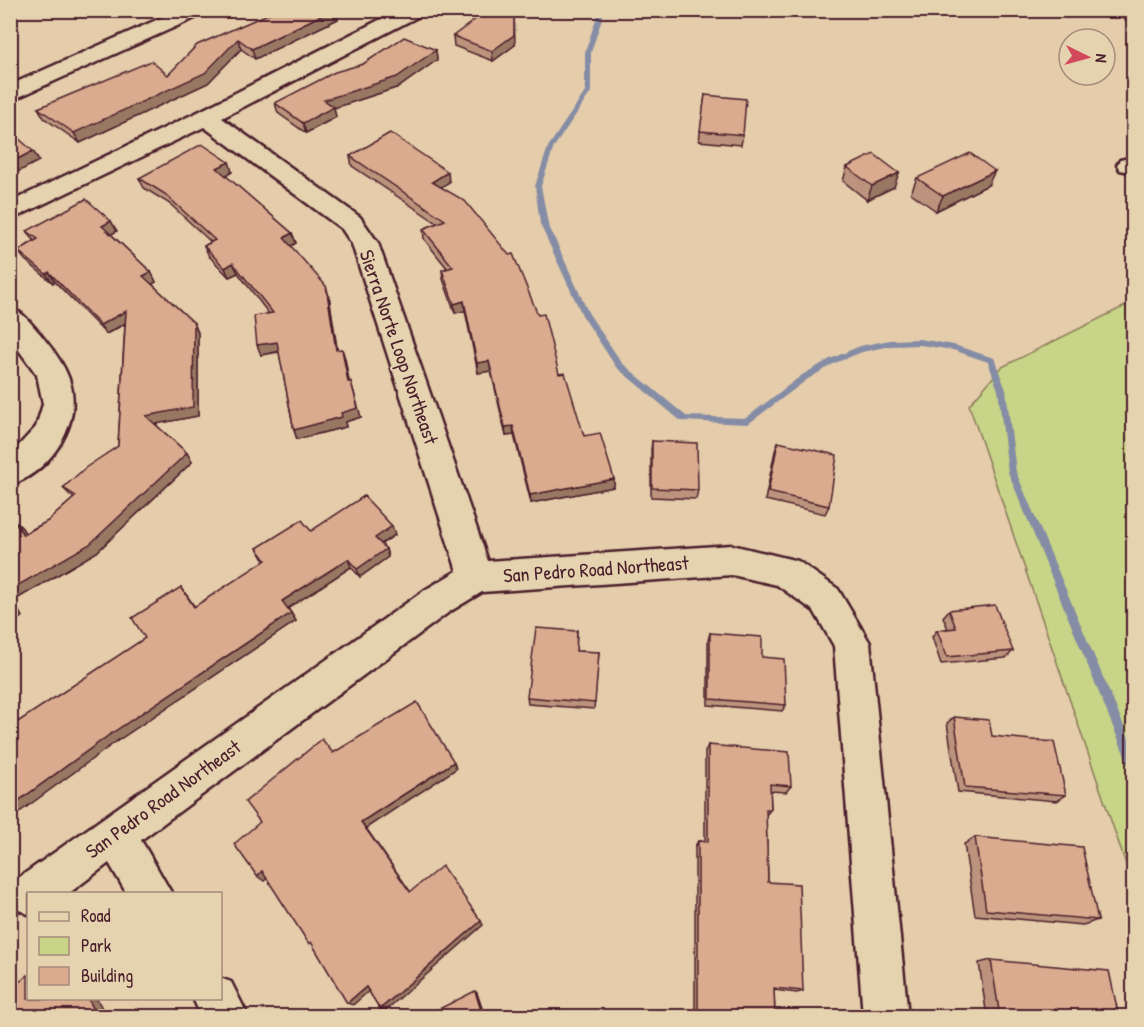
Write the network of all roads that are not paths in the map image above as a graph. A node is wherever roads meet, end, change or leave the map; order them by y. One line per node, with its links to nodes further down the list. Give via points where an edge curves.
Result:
1 (196, 10): 3 (street)
2 (416, 10): 4 (street)
3 (10, 94)
4 (206, 117): 5 (street); 8 (street, Sierra Norte Loop Northeast, via 351,223 365,243)
5 (10, 213)
6 (10, 318): 7 (street, via 52,375 60,408 48,438 19,468)
7 (10, 472)
8 (476, 577): 9 (street, San Pedro Road Northeast, via 437,601); 16 (street, San Pedro Road Northeast, via 732,560 786,572 826,600 852,643)
9 (114, 834): 10 (street, San Pedro Road Northeast); 11 (street)
10 (34, 892)
11 (150, 892)
12 (27, 897): 13 (street, San Pedro Road Northeast)
13 (10, 909)
14 (216, 1000): 15 (street)
15 (226, 1017)
16 (886, 1017)

